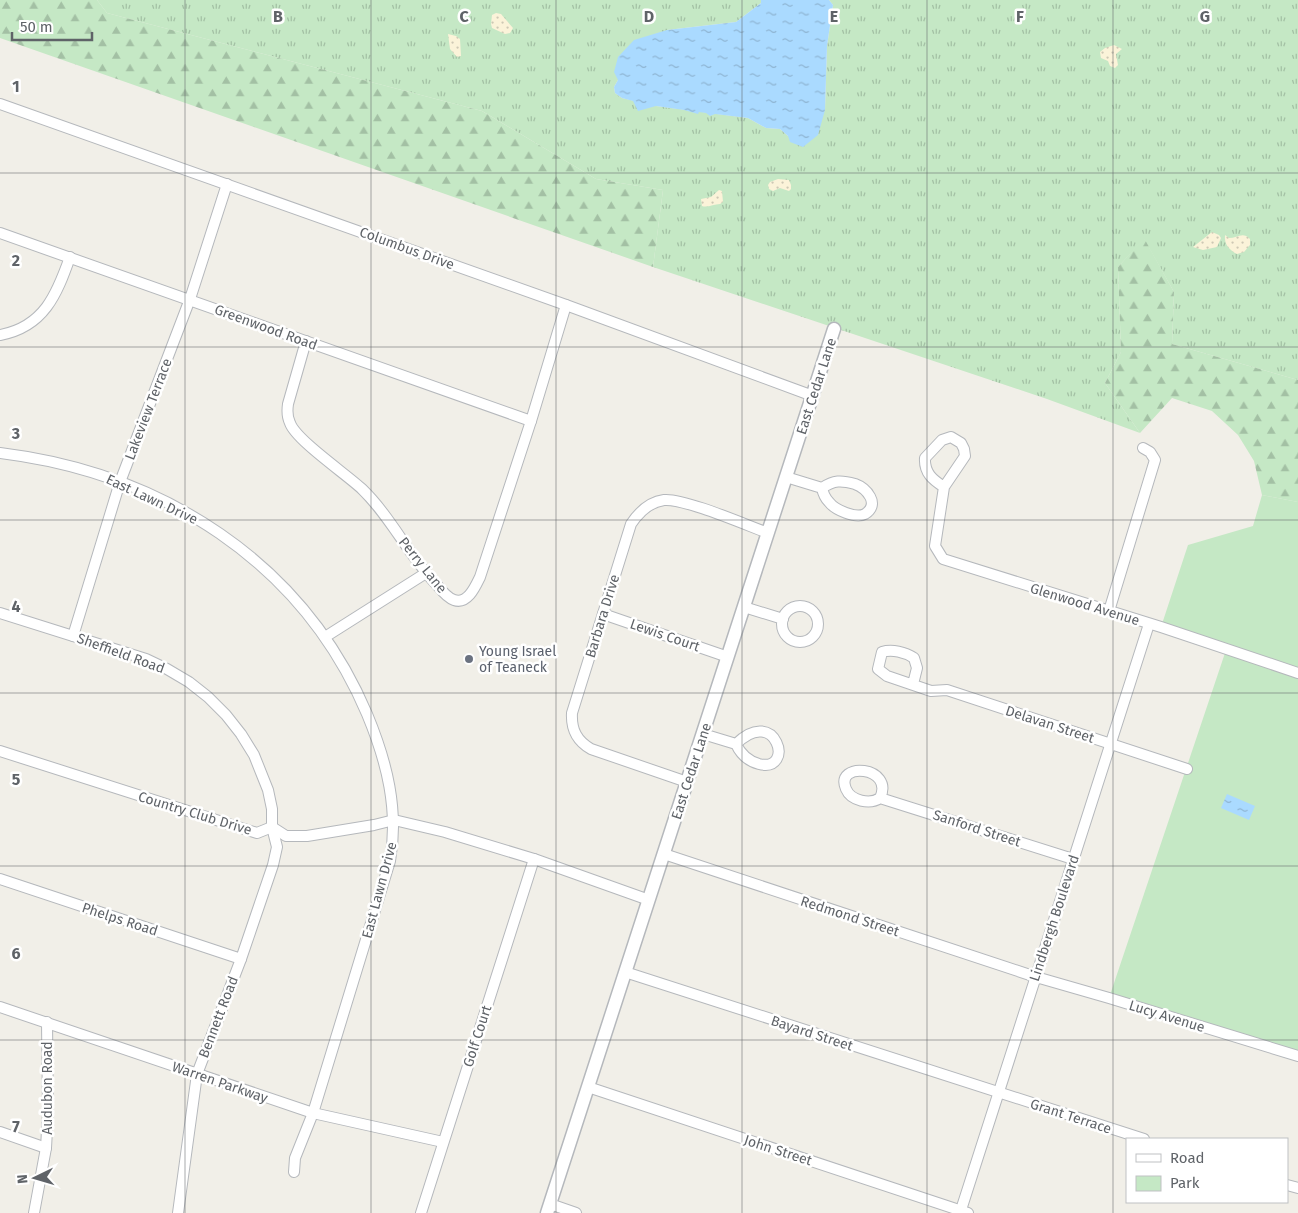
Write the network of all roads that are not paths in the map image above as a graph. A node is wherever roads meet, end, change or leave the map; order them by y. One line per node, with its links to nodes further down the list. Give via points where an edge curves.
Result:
1 (0, 104): 2 (street, Columbus Drive)
2 (227, 184): 5 (street, Lakeview Terrace); 6 (street, Columbus Drive)
3 (0, 233): 4 (street, Greenwood Road)
4 (70, 257): 5 (street, Greenwood Road); 8 (street, via 59,287 45,310 21,328)
5 (190, 299): 9 (street, Greenwood Road); 15 (street, Lakeview Terrace)
6 (566, 305): 10 (street, Columbus Drive); 11 (street, Perry Lane)
7 (834, 329): 10 (street, East Cedar Lane)
8 (0, 335)
9 (306, 341): 11 (street, Greenwood Road); 19 (street, Perry Lane, via 288,404 290,424 304,441 368,496)
10 (813, 396): 14 (street, East Cedar Lane)
11 (531, 421): 19 (street, Perry Lane, via 480,577 472,592 466,598 454,600)
12 (1143, 448): 21 (street, via 1155,460)
13 (0, 453): 15 (street, East Lawn Drive, via 58,462)
14 (786, 477): 17 (street); 18 (street, East Cedar Lane)
15 (120, 482): 26 (street, Lakeview Terrace); 27 (street, East Lawn Drive, via 170,504 254,558 299,603)
16 (944, 487): 16 (street, Glenwood Avenue, via 965,456 961,443 951,437 942,440 925,458 931,478); 21 (street, Glenwood Avenue, via 935,546 943,559)
17 (822, 488): 17 (street, via 829,503 844,511 862,515 870,508 870,494 858,485 840,480)
18 (768, 533): 20 (street, East Cedar Lane); 23 (street, Barbara Drive, via 683,502 664,500 654,503 644,508 631,524)
19 (426, 573): 27 (street)
20 (744, 607): 24 (street); 28 (street, East Cedar Lane)
21 (1109, 611): 25 (street, Glenwood Avenue)
22 (0, 613): 26 (street, Sheffield Road)
23 (602, 614): 28 (street, Lewis Court); 36 (street, Barbara Drive, via 572,713 573,730 583,745 591,750)
24 (783, 619)
25 (1149, 624): 29 (street, Glenwood Avenue); 32 (street, Lindbergh Boulevard)
26 (73, 636): 39 (street, Sheffield Road, via 153,662 188,682 226,714 254,755 268,790)
27 (325, 637): 38 (street, East Lawn Drive, via 344,667 371,724 389,786)
28 (728, 657): 31 (street, East Cedar Lane)
29 (1298, 673)
30 (913, 684): 32 (street, Delavan Street, via 931,691 947,690)
31 (703, 734): 33 (street); 36 (street, East Cedar Lane)
32 (1110, 743): 35 (street, Delavan Street); 42 (street, Lindbergh Boulevard)
33 (736, 744)
34 (0, 752): 39 (street, Country Club Drive, via 238,828 257,833)
35 (1187, 769)
36 (687, 782): 40 (street, East Cedar Lane)
37 (880, 798): 42 (street, Sanford Street)
38 (394, 820): 39 (street, Country Club Drive, via 307,836 286,836); 41 (street, Country Club Drive); 54 (street, East Lawn Drive, via 390,862)
39 (272, 827): 45 (street, Bennett Road, via 277,847 273,865)
40 (664, 854): 44 (street, East Cedar Lane); 47 (street, Redmond Street)
41 (534, 859): 44 (street, Country Club Drive); 57 (street, Golf Court)
42 (1073, 859): 47 (street, Lindbergh Boulevard)
43 (0, 879): 45 (street, Phelps Road)
44 (649, 900): 46 (street, East Cedar Lane)
45 (241, 959): 51 (street, Bennett Road)
46 (626, 972): 52 (street, East Cedar Lane); 53 (street, Bayard Street)
47 (1036, 977): 50 (street, Lucy Avenue); 53 (street, Lindbergh Boulevard)
48 (0, 1007): 49 (street, Warren Parkway)
49 (47, 1022): 51 (street, Warren Parkway); 58 (street, Audubon Road)
50 (1298, 1056)
51 (197, 1074): 54 (street, Warren Parkway); 63 (street, Bennett Road)
52 (588, 1087): 60 (street, East Cedar Lane); 61 (street, John Street)
53 (998, 1093): 56 (street, Grant Terrace); 61 (street, Lindbergh Boulevard)
54 (313, 1113): 57 (street, Warren Parkway); 59 (street, East Lawn Drive, via 295,1158)
55 (0, 1132): 58 (street)
56 (1141, 1138)
57 (444, 1142): 64 (street, Golf Court)
58 (46, 1148): 62 (street, Audubon Road)
59 (294, 1172)
60 (549, 1209): 65 (street)
61 (963, 1212)
62 (34, 1213)
63 (178, 1213)
64 (421, 1213)
65 (576, 1213)

